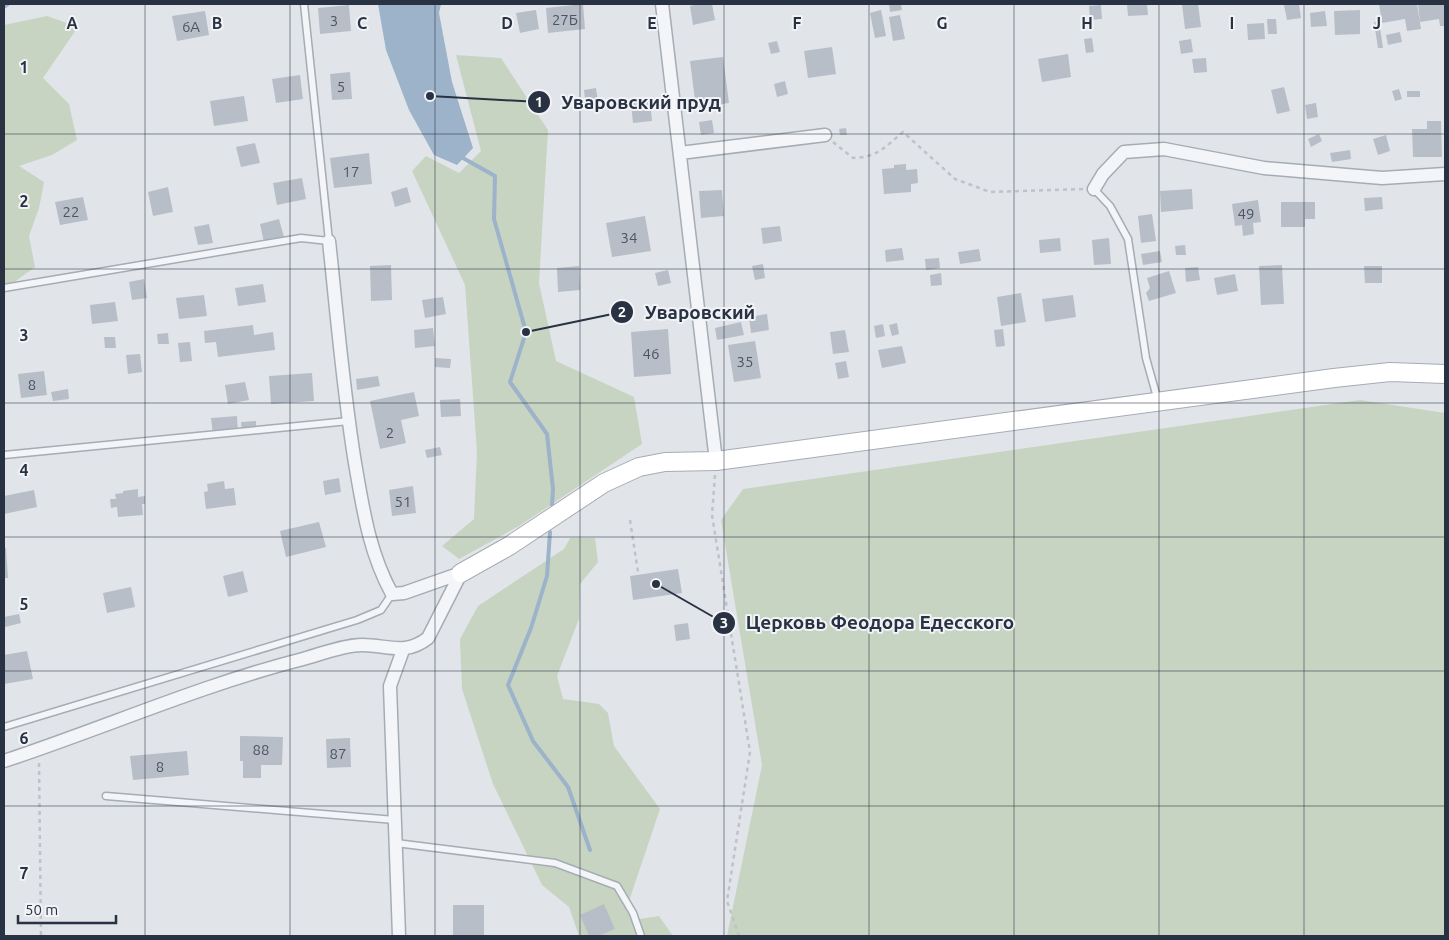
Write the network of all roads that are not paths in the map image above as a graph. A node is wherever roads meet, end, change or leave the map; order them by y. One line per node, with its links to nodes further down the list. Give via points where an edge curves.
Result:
1 (304, 4): 7 (lane)
2 (662, 4): 4 (street)
3 (825, 135): 4 (street)
4 (680, 152): 13 (street)
5 (1445, 174): 6 (street, via 1382,178 1264,168 1164,148 1124,152)
6 (1094, 189): 10 (lane, via 1110,206 1128,239 1146,358)
7 (329, 241): 8 (lane, via 301,238); 11 (street)
8 (4, 288)
9 (1445, 374): 10 (street, via 1390,372)
10 (1158, 401): 13 (street)
11 (348, 421): 12 (lane); 15 (street, via 366,530)
12 (4, 455)
13 (716, 461): 14 (street, via 665,462 639,467 604,483 517,541)
14 (461, 573): 15 (street, via 404,593); 16 (street, via 428,638)
15 (392, 594): 17 (lane, via 381,610 357,620)
16 (402, 650): 18 (street, via 361,645 302,659); 20 (street, via 390,686)
17 (4, 727)
18 (4, 760)
19 (106, 796): 20 (lane)
20 (395, 820): 21 (street)
21 (396, 843): 22 (street); 23 (lane, via 555,863 616,886 633,913)
22 (399, 936)
23 (641, 936)

